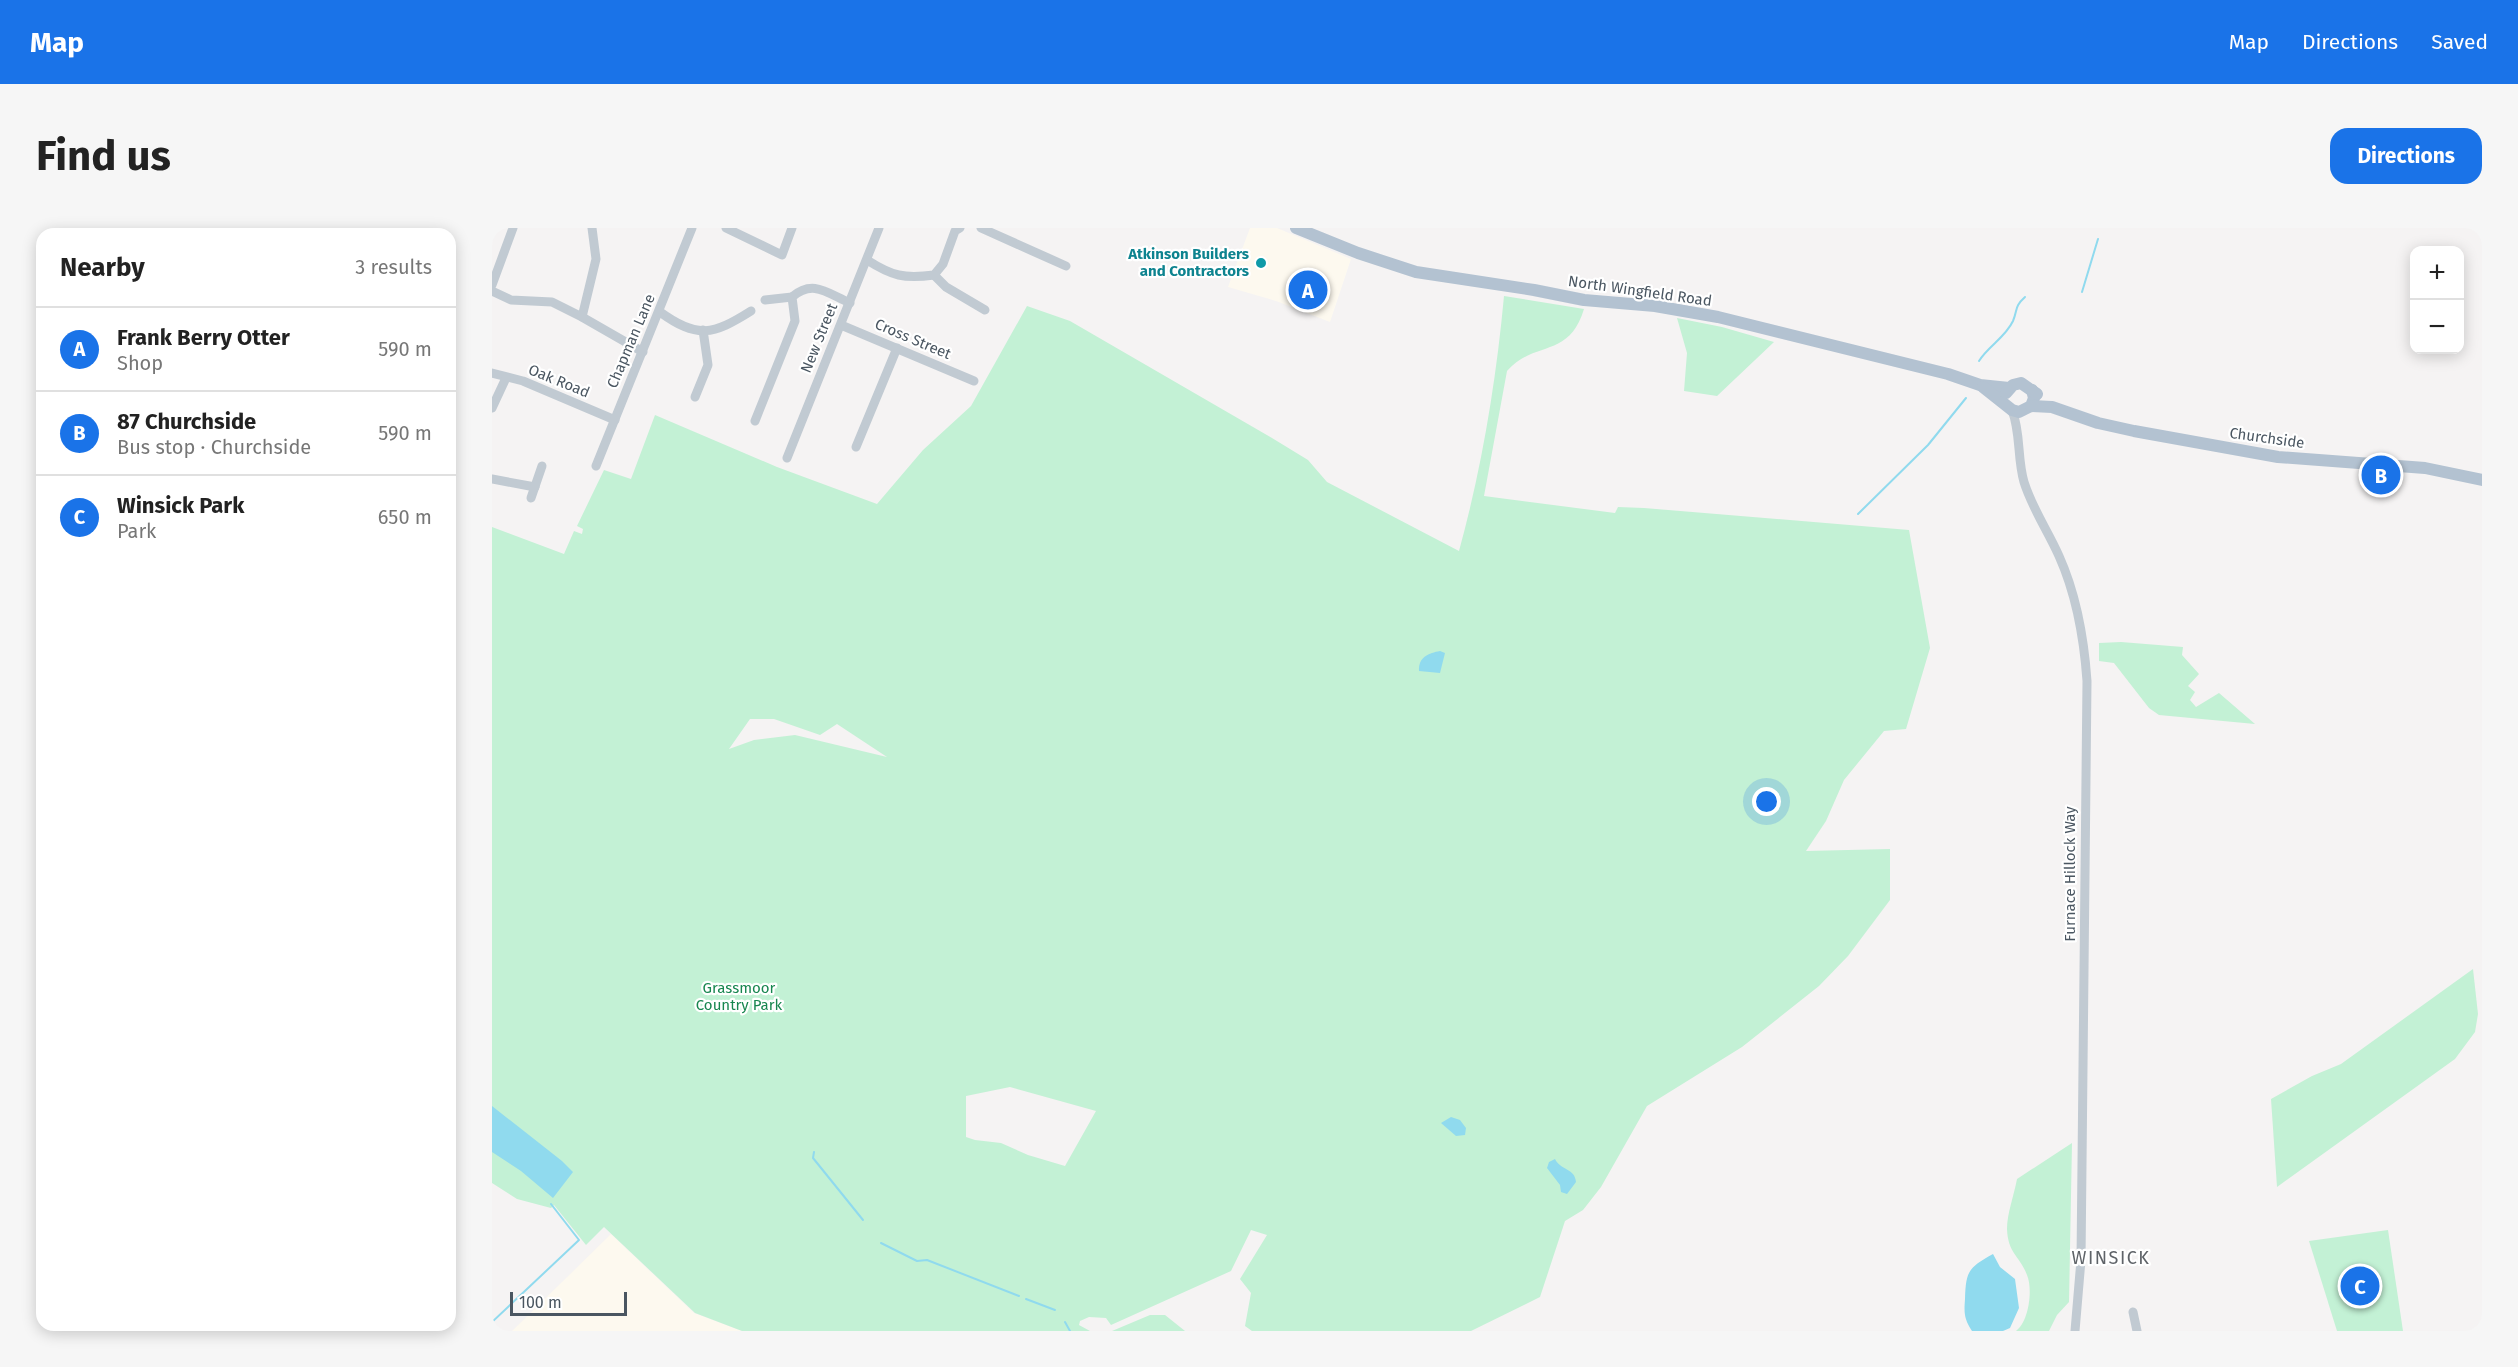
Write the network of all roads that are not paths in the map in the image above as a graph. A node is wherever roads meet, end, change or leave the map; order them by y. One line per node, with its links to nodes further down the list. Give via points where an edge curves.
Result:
1 (513, 228): 14 (street)
2 (592, 228): 22 (street, via 596,259)
3 (692, 228): 21 (street, Chapman Lane)
4 (726, 228): 5 (street, via 782,255)
5 (792, 228)
6 (879, 228): 11 (street, New Street)
7 (960, 228): 13 (street, via 955,231 943,264)
8 (981, 228): 12 (street)
9 (1296, 228): 10 (main road, North Wingfield Road)
10 (1314, 232): 30 (main road, North Wingfield Road, via 1416,272 1718,317)
11 (867, 260): 13 (street, via 889,274 911,278); 18 (street, New Street)
12 (1066, 266)
13 (933, 275): 19 (street)
14 (492, 285)
15 (492, 291): 22 (street, via 511,300 552,303)
16 (792, 297): 17 (street); 18 (street, via 813,287); 39 (street, via 795,321)
17 (765, 300)
18 (850, 303): 23 (street, New Street)
19 (985, 310)
20 (751, 311): 24 (street, via 720,328)
21 (660, 312): 24 (street, via 680,327); 26 (street, Chapman Lane)
22 (582, 317): 26 (street)
23 (841, 325): 25 (street, Cross Street); 42 (street, New Street)
24 (703, 330): 33 (street, via 708,365)
25 (897, 348): 29 (street, Cross Street); 41 (street)
26 (643, 352): 38 (street, Chapman Lane)
27 (492, 373): 28 (street, Oak Road)
28 (506, 378): 36 (street); 38 (street, Oak Road, via 523,381)
29 (974, 381)
30 (1980, 385): 31 (main road, North Wingfield Road); 34 (main road, North Wingfield Road)
31 (2010, 388): 32 (main road, via 2021,383); 34 (main road, via 2006,395)
32 (2032, 390): 35 (main road, Churchside); 37 (main road, via 2034,398)
33 (695, 397)
34 (2010, 406): 37 (main road, via 2019,412); 40 (street, Furnace Hillock Way)
35 (2052, 407): 37 (main road, Churchside); 46 (main road, Churchside, via 2134,431 2278,457 2414,467)
36 (492, 408)
37 (2029, 408): 40 (street, Furnace Hillock Way)
38 (615, 420): 44 (street, Chapman Lane)
39 (754, 421)
40 (2018, 428): 50 (street, Furnace Hillock Way, via 2024,483 2059,556 2076,604 2085,648 2083,1146)
41 (856, 447)
42 (788, 458)
43 (542, 465): 47 (street)
44 (596, 466)
45 (492, 478): 47 (street)
46 (2482, 480)
47 (535, 487): 48 (street)
48 (531, 498)
49 (2133, 1311): 51 (street)
50 (2075, 1331)
51 (2137, 1331)

